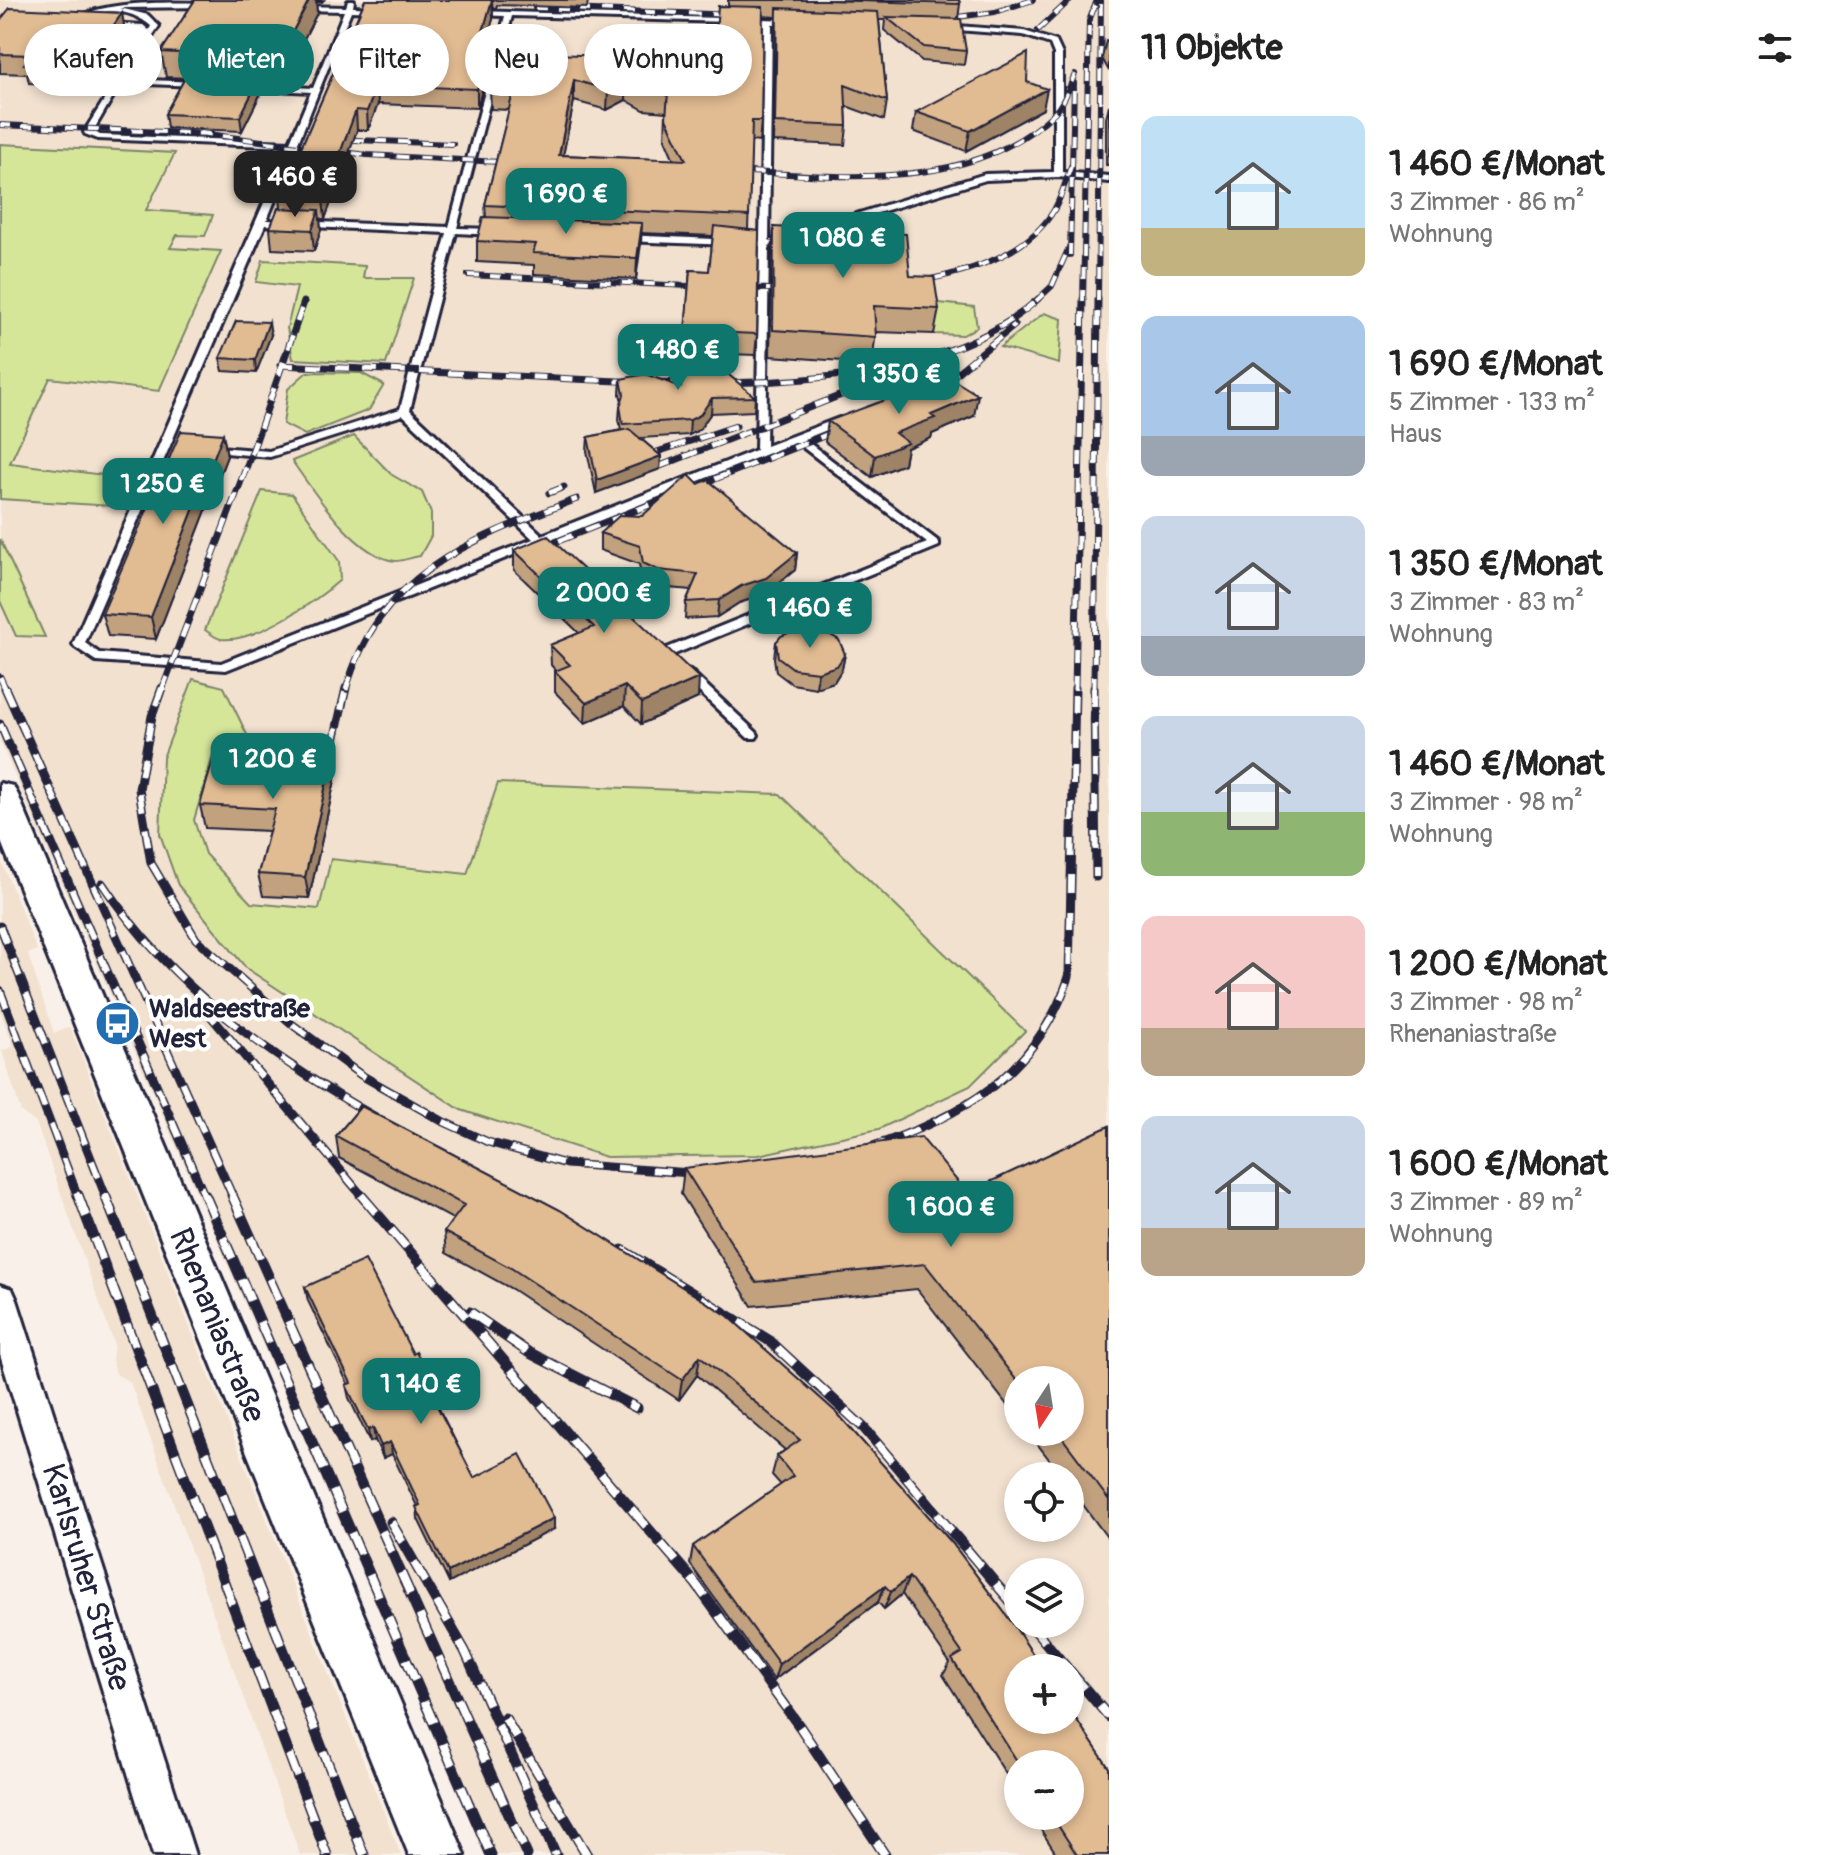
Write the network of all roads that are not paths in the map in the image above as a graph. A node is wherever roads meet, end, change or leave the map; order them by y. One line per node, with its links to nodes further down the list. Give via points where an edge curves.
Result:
1 (218, 5): 3 (lane)
2 (351, 5): 4 (lane); 5 (lane); 13 (lane)
3 (105, 6): 10 (lane, via 84,11 78,19); 11 (lane)
4 (293, 7)
5 (393, 11)
6 (466, 13): 7 (lane)
7 (509, 14): 8 (lane); 20 (lane)
8 (768, 22): 9 (lane); 23 (lane)
9 (798, 23)
10 (90, 24)
11 (153, 24)
12 (933, 27): 17 (lane, via 1024,33 1053,43 1058,54)
13 (314, 90)
14 (110, 96): 16 (lane, via 88,132 98,137)
15 (312, 96): 16 (lane)
16 (293, 145): 19 (lane)
17 (1058, 174): 18 (lane); 23 (lane, via 985,177)
18 (1109, 179)
19 (262, 222): 20 (lane); 27 (lane)
20 (453, 230): 21 (lane); 24 (lane)
21 (500, 232)
22 (610, 237): 23 (lane)
23 (767, 244): 30 (lane)
24 (405, 411): 29 (lane, via 270,454); 31 (lane)
25 (850, 417): 26 (lane)
26 (797, 438): 30 (lane); 33 (lane, via 935,544)
27 (165, 445): 28 (lane); 31 (lane, via 79,644 96,657 222,667)
28 (179, 446)
29 (194, 448)
30 (761, 452): 31 (lane)
31 (545, 540)
32 (654, 642): 33 (lane)
33 (666, 653): 34 (lane)
34 (752, 735)
35 (0, 795): 38 (street, Rhenaniastraße)
36 (0, 1300): 37 (street, Karlsruher Straße)
37 (174, 1855)
38 (437, 1855)

